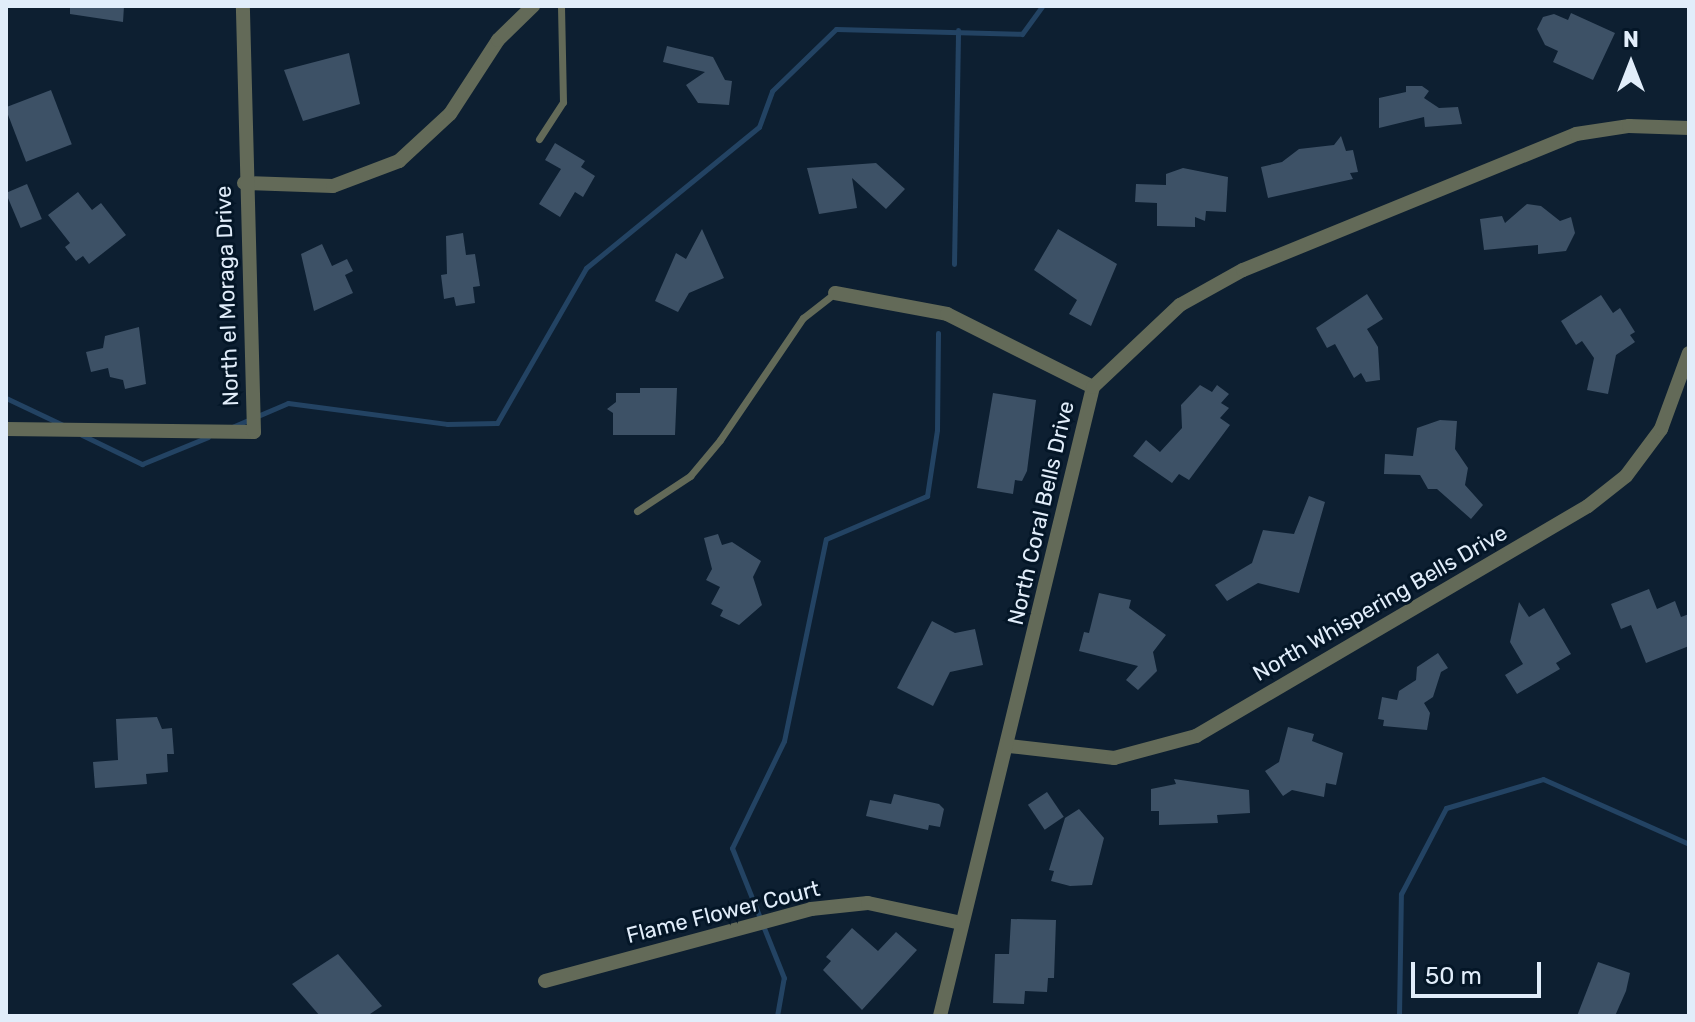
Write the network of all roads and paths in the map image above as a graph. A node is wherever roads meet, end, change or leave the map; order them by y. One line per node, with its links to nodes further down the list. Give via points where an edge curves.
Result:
1 (243, 6): 6 (street, North el Moraga Drive)
2 (533, 6): 6 (street, via 498,40 450,114 399,161 333,186)
3 (561, 6): 5 (lane, via 563,102)
4 (1689, 128): 9 (street, North Coral Bells Drive, via 1629,126 1576,134 1243,270 1180,305)
5 (539, 139)
6 (244, 183): 10 (street, North el Moraga Drive, via 252,272 254,432)
7 (835, 293): 9 (street, via 947,314); 11 (lane, via 803,318 690,476)
8 (1689, 353): 12 (street, North Whispering Bells Drive, via 1661,429 1626,476 1588,506 1196,736 1114,758)
9 (1093, 387): 12 (street, North Coral Bells Drive)
10 (6, 429)
11 (637, 511)
12 (1009, 746): 13 (street, North Coral Bells Drive)
13 (961, 923): 14 (street, Flame Flower Court, via 868,903 811,909); 15 (street, North Coral Bells Drive)
14 (545, 981)
15 (940, 1016)

